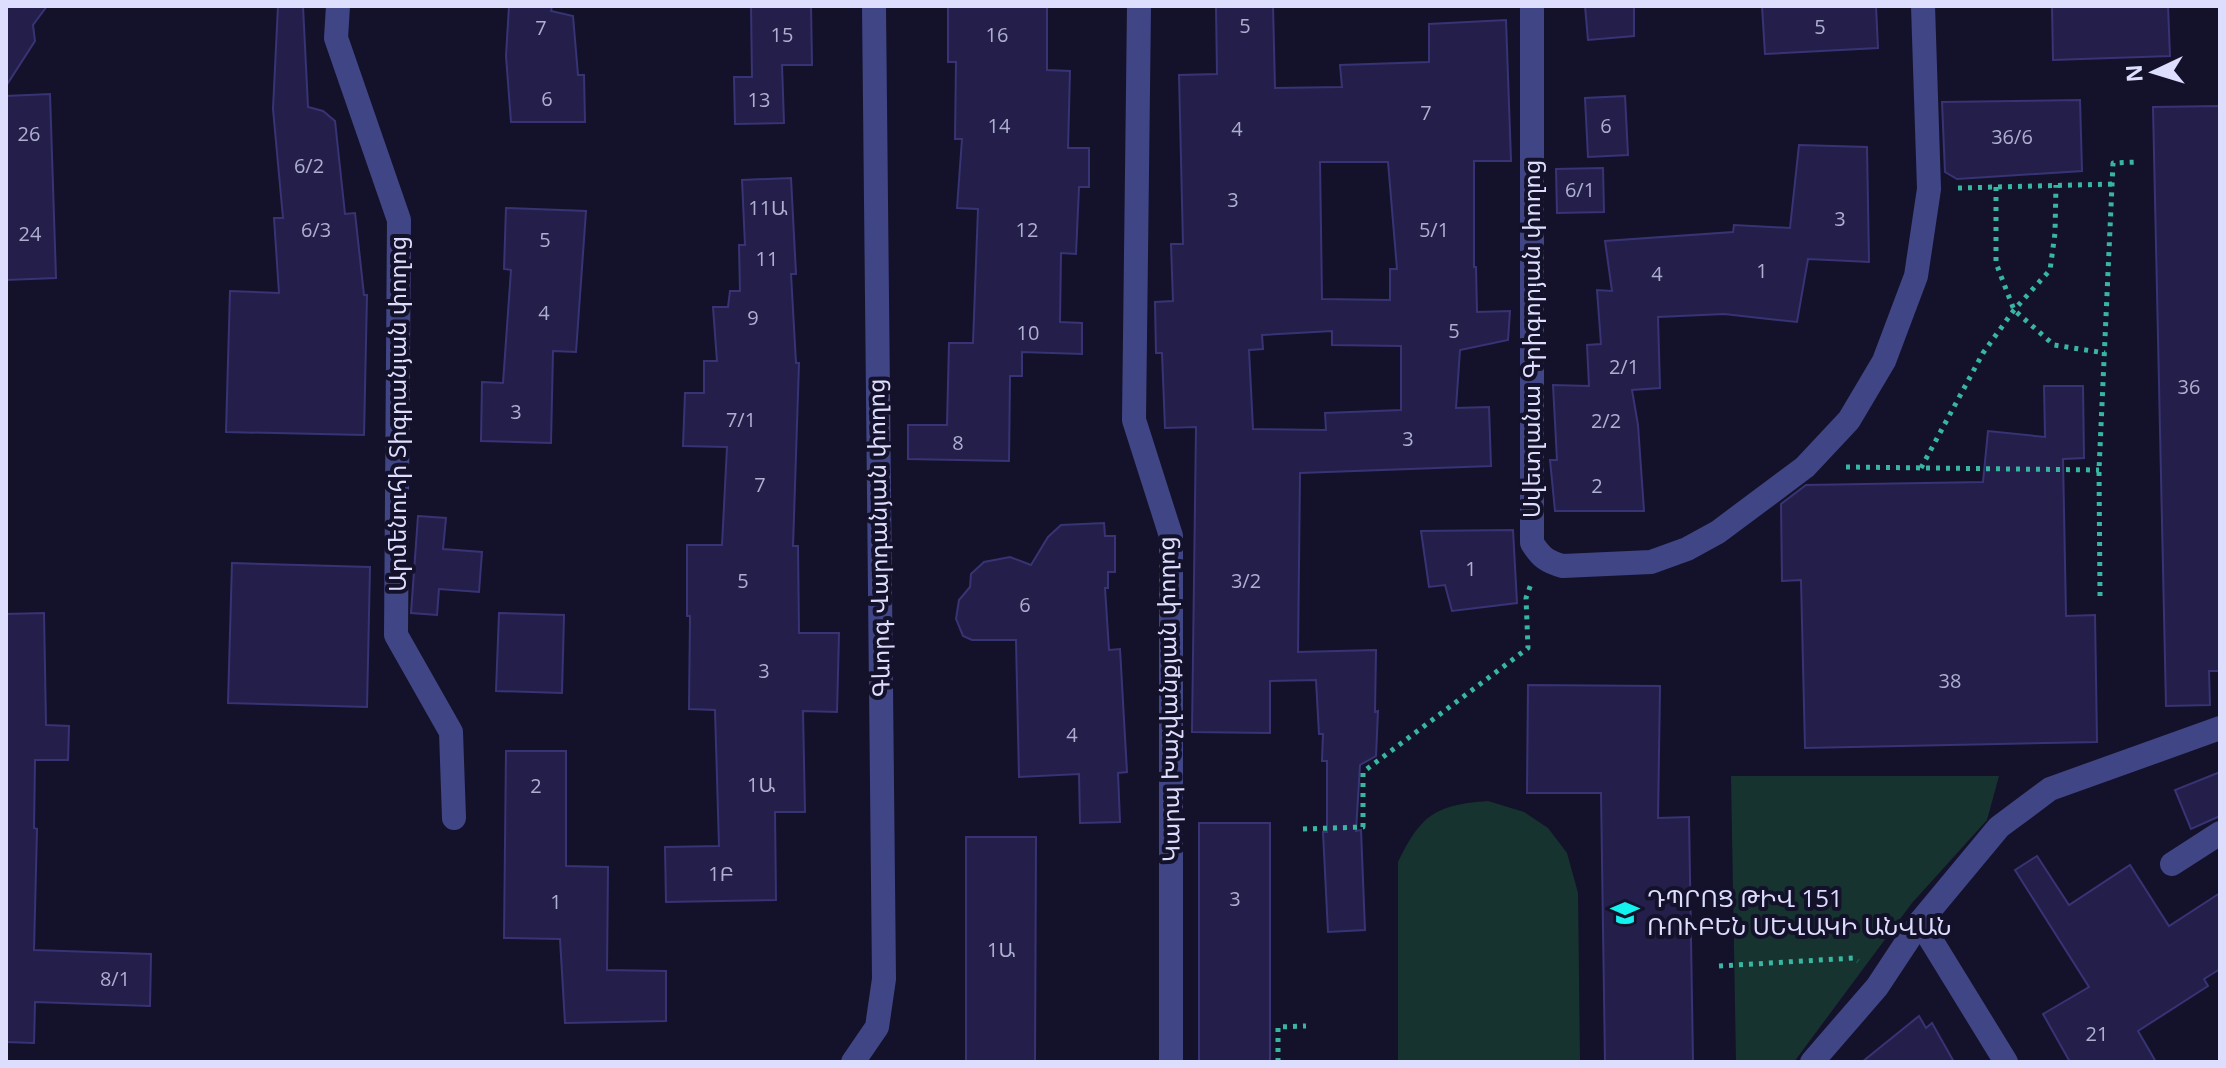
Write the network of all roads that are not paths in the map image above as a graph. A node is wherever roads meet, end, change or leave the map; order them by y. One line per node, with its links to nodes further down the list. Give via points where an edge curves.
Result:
1 (338, 6): 7 (street, Արմենուհի Տիգրանյան փողոց, via 336,38 399,220 396,635 451,732)
2 (874, 6): 11 (street, Գևորգ Վարդանյան փողոց, via 884,979 877,1027)
3 (1139, 6): 12 (street, Կարպ Խաչվանքյան փողոց, via 1134,420 1171,536)
4 (1532, 6): 5 (street, Սվետլանա Գրիգորյան փողոց, via 1532,543 1541,557 1563,566 1651,562 1687,549 1805,467 1849,420 1884,361 1916,276 1929,189)
5 (1923, 6)
6 (2220, 728): 10 (street, via 2050,789 1999,827)
7 (454, 818)
8 (2220, 833): 9 (street)
9 (2172, 864)
10 (1920, 922): 13 (street, via 1877,987); 14 (street)
11 (853, 1062)
12 (1171, 1062)
13 (1812, 1062)
14 (2006, 1062)

